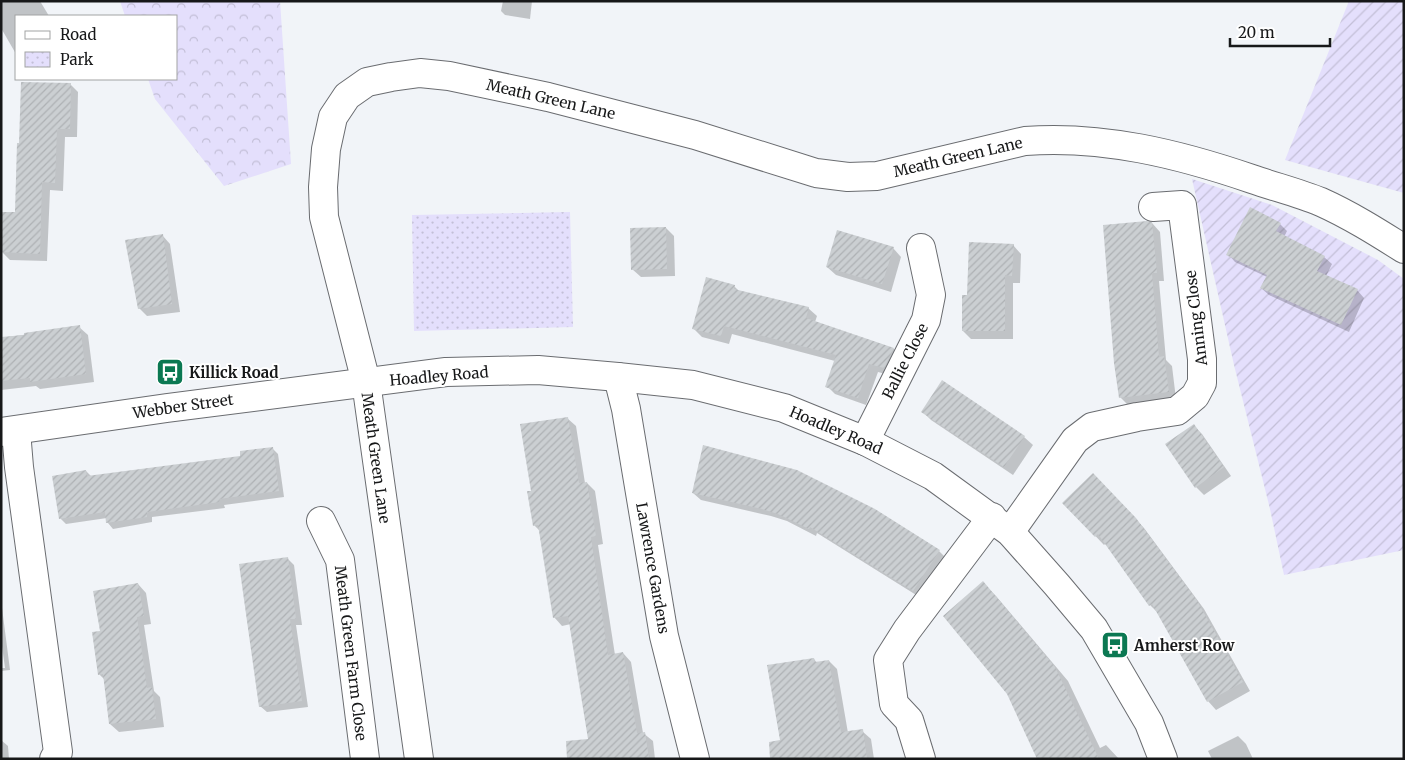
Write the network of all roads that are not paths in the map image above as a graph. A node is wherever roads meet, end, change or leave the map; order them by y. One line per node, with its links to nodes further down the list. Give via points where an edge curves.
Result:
1 (1153, 207): 9 (street, Anning Close, via 1182,204 1202,359 1202,383 1194,396 1177,411 1092,427 1075,440)
2 (921, 248): 7 (street, Ballie Close, via 931,295 926,320)
3 (1404, 249): 5 (street, Meath Green Lane, via 1320,202 1210,164 1139,148 1085,140 1024,140 877,176 848,177 816,173 695,135 548,96 449,76 411,74 367,82 347,96 333,117 326,149 322,187 324,217)
4 (618, 376): 5 (street, Hoadley Road, via 529,370 446,372); 7 (street, Hoadley Road, via 693,385 784,408); 13 (street, Lawrence Gardens, via 664,636)
5 (366, 382): 6 (street, Webber Street); 12 (street, Meath Green Lane)
6 (9, 431): 10 (street, via 19,467 58,752)
7 (865, 440): 9 (street, Hoadley Road, via 933,476)
8 (321, 521): 11 (street, Meath Green Farm Close, via 340,560)
9 (1001, 524): 14 (street, via 907,630 888,660 894,704 909,720); 15 (street, Hoadley Road, via 1094,629 1149,723)
10 (54, 759)
11 (365, 759)
12 (419, 759)
13 (695, 759)
14 (920, 759)
15 (1164, 759)

